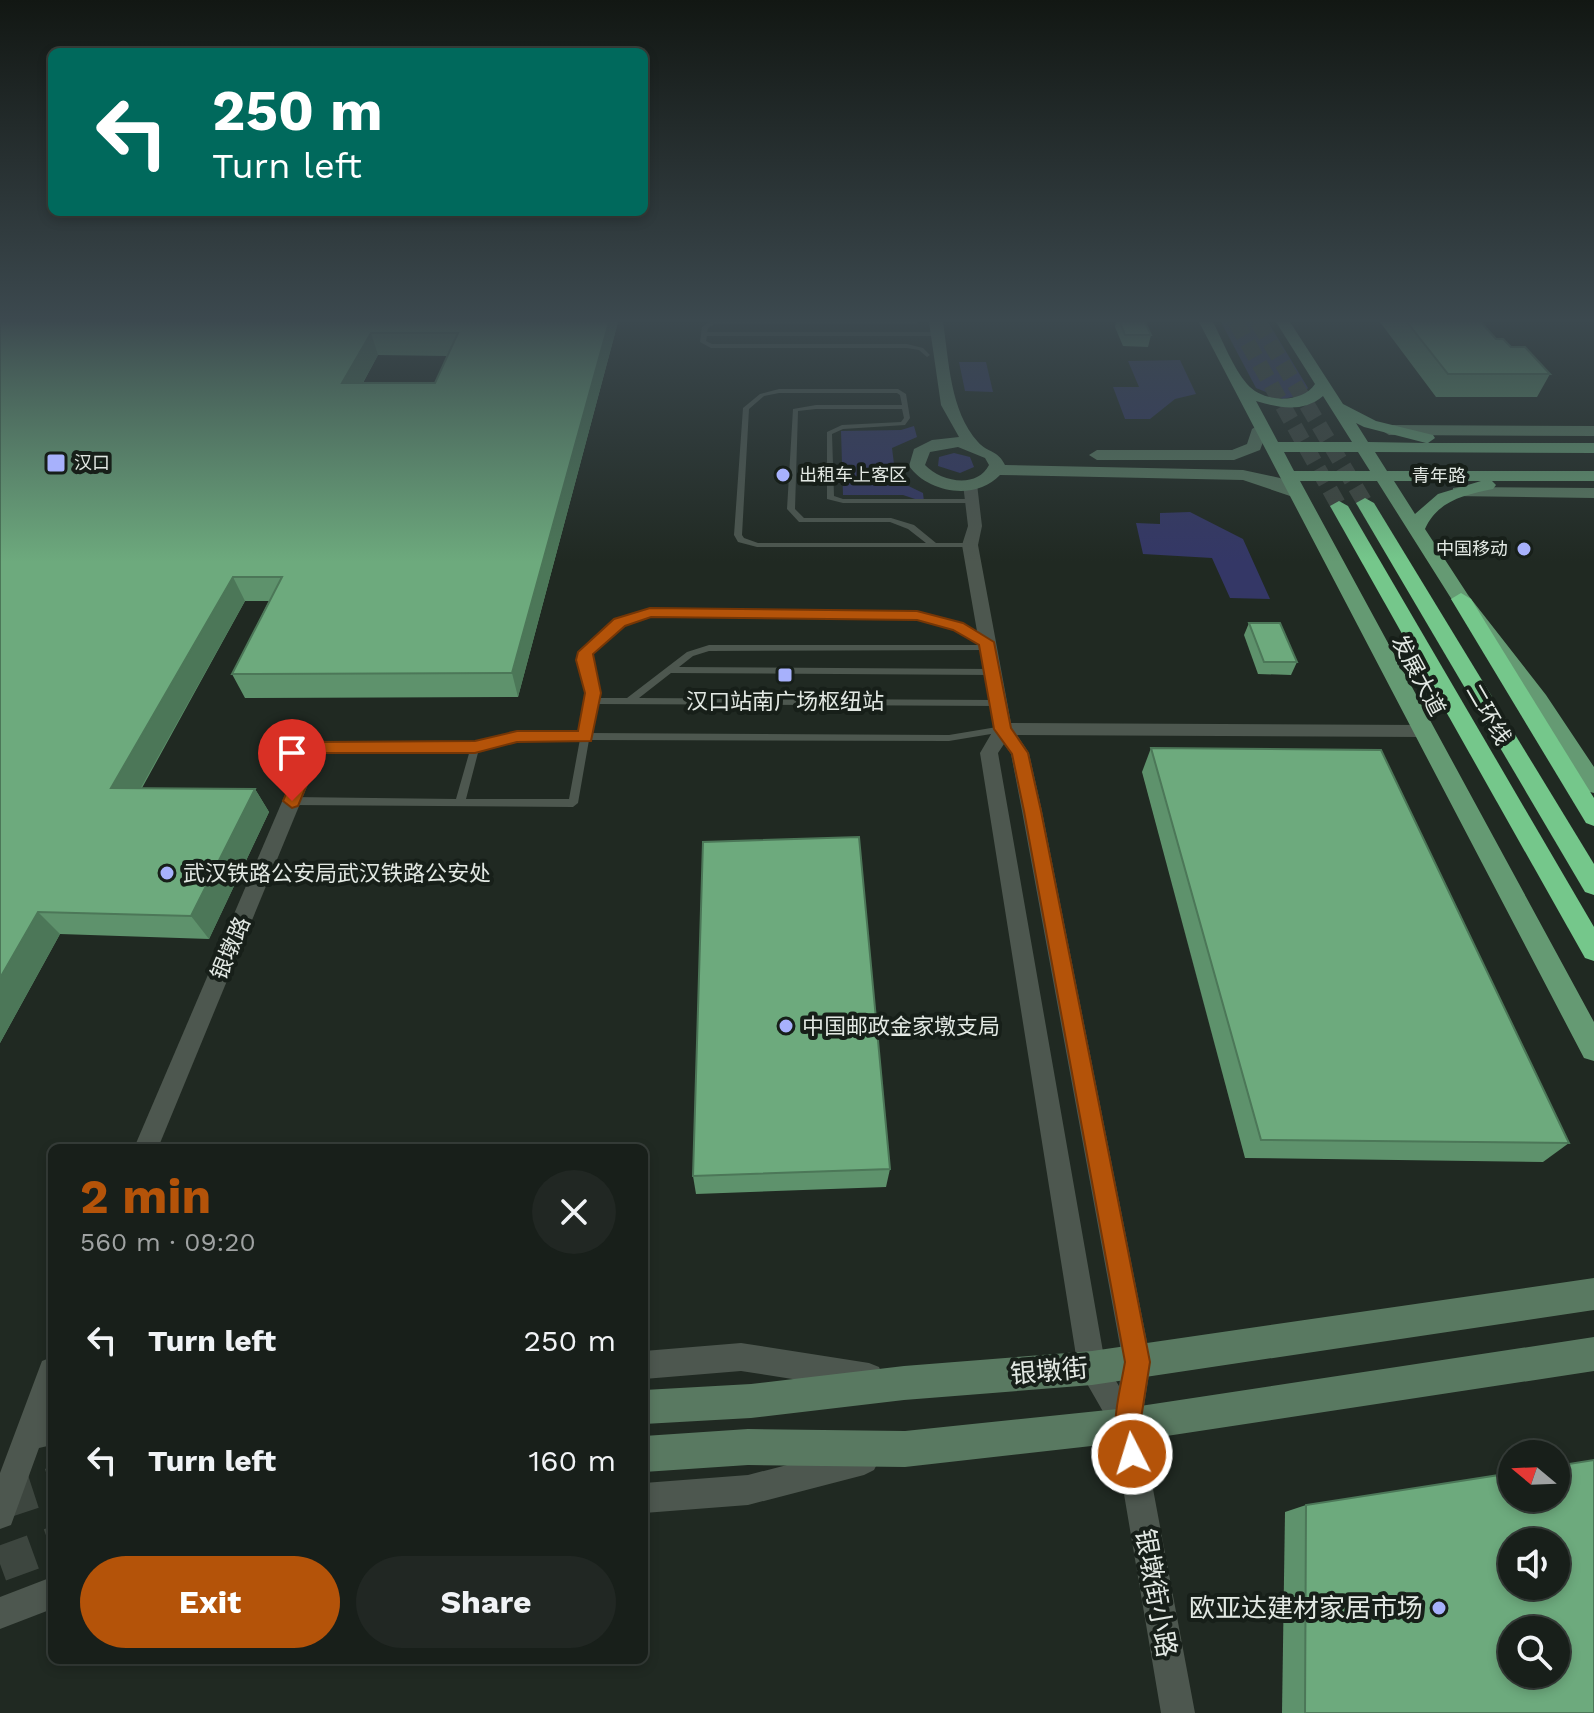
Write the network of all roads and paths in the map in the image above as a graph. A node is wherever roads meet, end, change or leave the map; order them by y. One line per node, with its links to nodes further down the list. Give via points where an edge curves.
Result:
1 (752, 402): 30 (lane, via 746,408 738,535 747,544)
2 (904, 402): 8 (lane)
3 (933, 402): 12 (main road)
4 (949, 402): 13 (main road)
5 (1247, 402): 11 (main road, 发展大道)
6 (1333, 402): 7 (main road)
7 (1335, 405): 9 (main road); 14 (main road)
8 (905, 407): 25 (lane, via 907,418 900,425 842,427 829,433 830,497 843,501); 30 (lane, via 795,410 791,509 802,520 897,521)
9 (1389, 430): 10 (main road); 16 (main road)
10 (1594, 431)
11 (1265, 438): 14 (main road, 青年路); 18 (main road, via 1234,455); 23 (main road, 发展大道)
12 (938, 443): 13 (main road); 25 (main road, via 917,455 921,472)
13 (971, 444): 18 (main road)
14 (1364, 448): 15 (main road, 青年路); 19 (main road)
15 (1460, 448): 16 (main road, 青年路); 22 (main road, via 1460,465)
16 (1484, 448): 17 (main road, 青年路)
17 (1594, 448)
18 (993, 463): 23 (main road, via 1243,475); 25 (main road)
19 (1381, 476): 22 (main road, 青年路); 23 (main road, 青年路); 29 (main road)
20 (1536, 476): 21 (main road, 青年路); 22 (main road, 青年路); 24 (main road)
21 (1594, 476)
22 (1481, 477)
23 (1289, 484): 40 (main road, 发展大道)
24 (1459, 492): 26 (main road, 青年路); 29 (main road, via 1429,506)
25 (971, 493): 31 (street, via 975,526)
26 (1594, 493)
27 (1365, 503): 48 (highway, 二环线)
28 (1339, 506): 49 (highway, 二环线)
29 (1416, 530): 32 (main road)
30 (934, 545): 31 (lane)
31 (970, 545): 33 (street)
32 (1461, 599): 44 (main road, via 1539,700); 47 (highway)
33 (987, 645): 34 (lane, via 723,647 690,654); 35 (street); 36 (lane, via 958,626 917,616 650,612 619,622 586,652)
34 (670, 670): 35 (lane); 37 (lane)
35 (992, 672): 38 (street)
36 (592, 701): 37 (lane); 41 (lane)
37 (628, 702): 38 (lane)
38 (998, 703): 39 (street)
39 (1003, 729): 40 (street); 41 (lane, via 949,738); 54 (street, via 1020,753); 56 (street, via 989,753)
40 (1421, 731): 50 (main road, 发展大道)
41 (585, 737): 42 (lane, via 517,736); 46 (lane, via 573,803)
42 (475, 747): 43 (lane); 46 (lane)
43 (314, 748): 45 (street, 银墩路)
44 (1594, 785)
45 (292, 801): 46 (lane); 51 (street, 银墩路)
46 (460, 803)
47 (1594, 817)
48 (1594, 885)
49 (1594, 950)
50 (1591, 1038)
51 (148, 1144)
52 (1594, 1294): 54 (main road, 银墩街)
53 (1594, 1354): 60 (main road)
54 (1137, 1362): 56 (main road, 银墩街); 60 (street)
55 (648, 1365): 57 (street, via 741,1357)
56 (1092, 1368): 57 (main road, 银墩街); 60 (street)
57 (904, 1383): 59 (main road, 银墩街)
58 (48, 1392): 61 (street)
59 (648, 1407)
60 (1127, 1425): 62 (main road); 68 (street, 银墩街小路)
61 (40, 1433): 65 (street)
62 (905, 1449): 63 (main road, via 748,1447); 64 (street, via 748,1490)
63 (648, 1454)
64 (648, 1498)
65 (0, 1514)
66 (48, 1595): 67 (street)
67 (0, 1613)
68 (1178, 1713)

